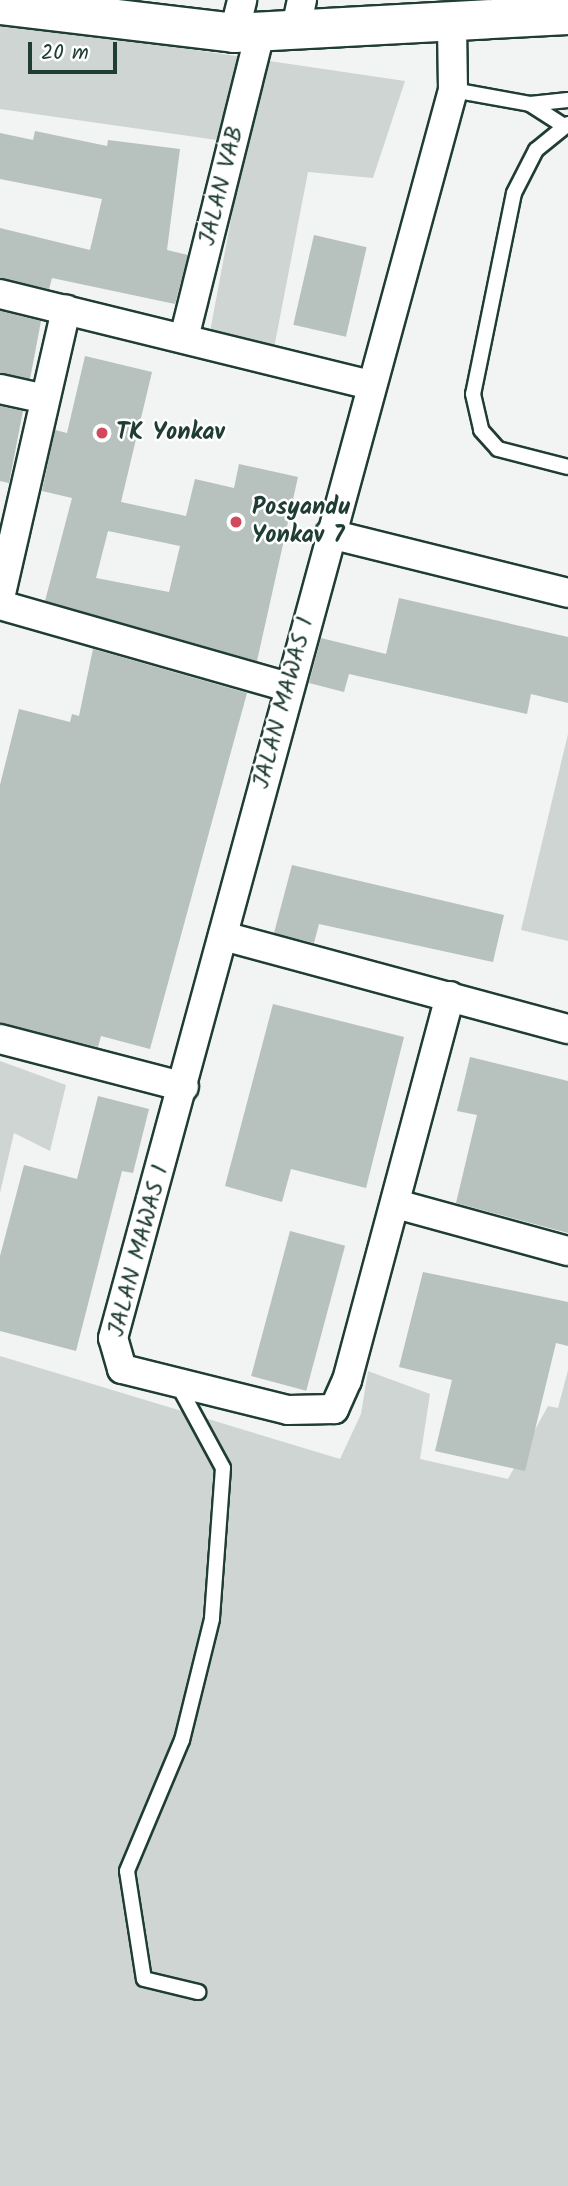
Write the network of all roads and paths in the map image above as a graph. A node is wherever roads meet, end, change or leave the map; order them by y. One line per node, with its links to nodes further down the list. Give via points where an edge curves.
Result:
1 (0, 5): 3 (main road)
2 (568, 15): 4 (main road)
3 (267, 19): 4 (main road); 11 (street, JALAN VAB)
4 (452, 24): 5 (street, JALAN MAWAS 1)
5 (453, 90): 7 (lane); 12 (street, JALAN MAWAS 1)
6 (568, 100): 7 (lane)
7 (530, 104): 8 (lane)
8 (566, 125): 15 (lane, via 531,157 514,193 473,394 481,430 498,449)
9 (0, 294): 10 (street)
10 (66, 309): 11 (street); 14 (street)
11 (184, 338): 12 (street)
12 (371, 385): 17 (street, JALAN MAWAS 1)
13 (0, 388): 14 (street)
14 (45, 399): 16 (street)
15 (568, 467)
16 (11, 498): 19 (street)
17 (330, 534): 18 (street); 21 (street, JALAN MAWAS 1)
18 (568, 593)
19 (0, 598)
20 (0, 606): 21 (street)
21 (288, 687): 22 (street, JALAN MAWAS 1)
22 (223, 936): 23 (street); 26 (street, JALAN MAWAS 1)
23 (450, 996): 24 (street); 27 (street)
24 (568, 1029)
25 (0, 1040): 26 (street)
26 (184, 1087): 29 (street, JALAN MAWAS 1, via 113,1338 115,1362 131,1374)
27 (396, 1204): 28 (street); 29 (street, via 334,1409 307,1414)
28 (568, 1251)
29 (178, 1385): 30 (lane, via 223,1468 212,1619 182,1740 127,1871 144,1979)
30 (198, 1992)

